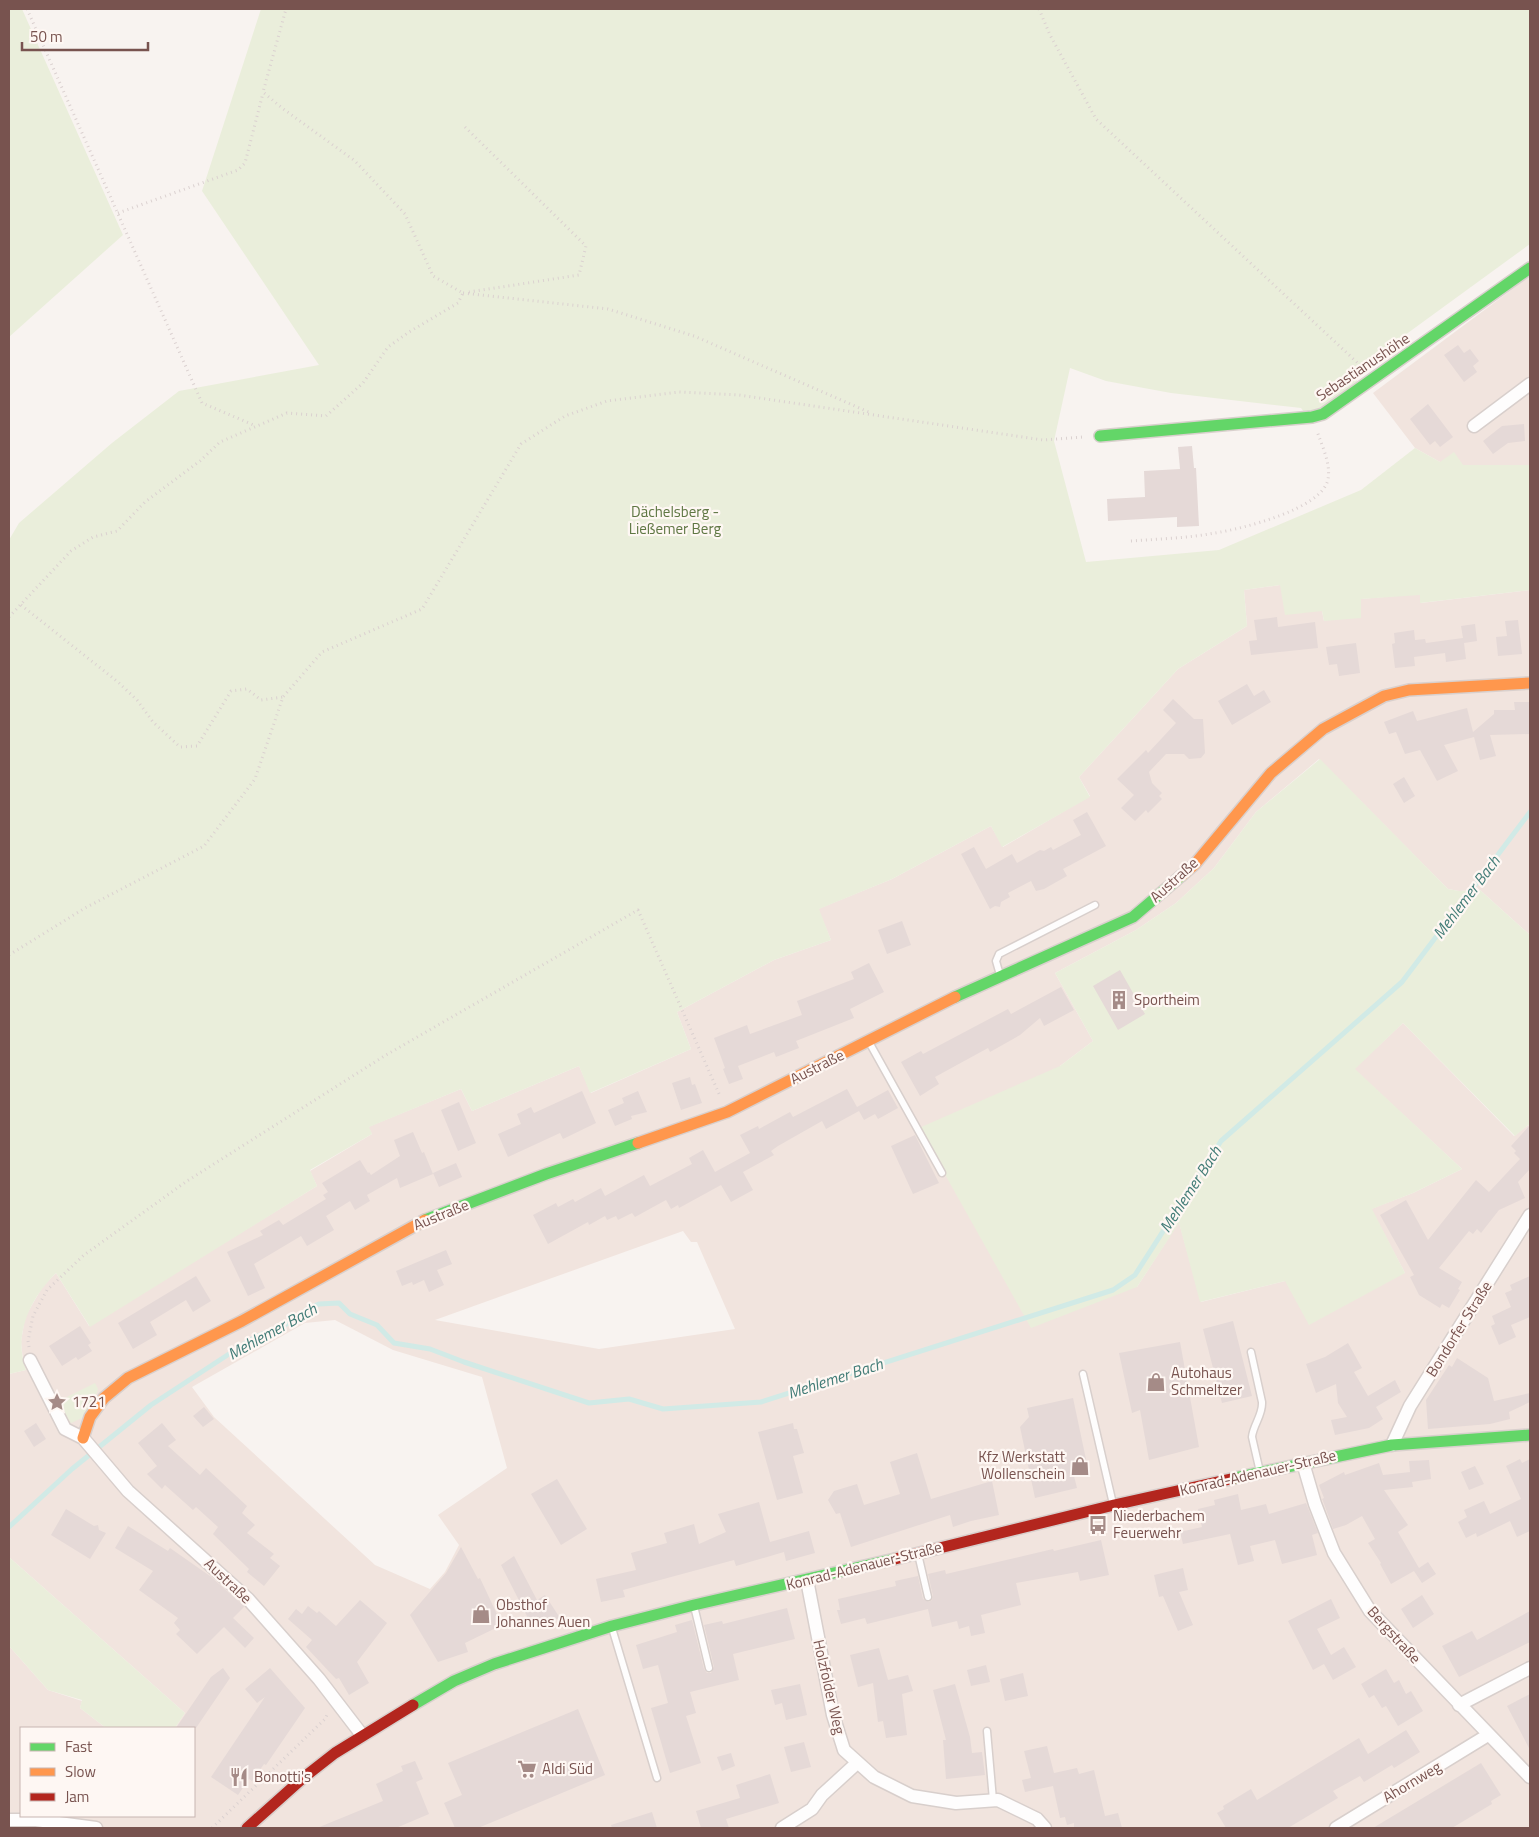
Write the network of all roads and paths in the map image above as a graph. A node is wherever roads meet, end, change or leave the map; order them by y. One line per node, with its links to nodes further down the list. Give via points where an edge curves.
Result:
1 (27, 9): 6 (path)
2 (286, 9): 4 (path)
3 (1039, 9): 9 (path, via 1096,119)
4 (263, 92): 6 (path, via 245,163 238,170); 8 (path, via 355,161 405,214 433,276)
5 (466, 128): 8 (path, via 586,246 579,275)
6 (118, 212): 13 (path, via 202,403)
7 (1530, 268): 9 (street, Sebastianushöhe)
8 (463, 293): 11 (path, via 608,309 694,336); 13 (path, via 458,303 388,347 363,383 326,416 287,413)
9 (1375, 379): 12 (street, Sebastianushöhe, via 1332,409)
10 (1530, 384): 14 (street)
11 (876, 415): 15 (path, via 1044,440); 20 (path, via 739,395 679,392 608,401 565,416 521,444 422,609 322,652)
12 (1312, 417): 15 (street, Sebastianushöhe); 16 (path, via 1328,467 1328,481 1320,494 1301,507 1257,524 1215,534)
13 (257, 426): 17 (path, via 220,442 145,502 117,531 94,537 71,551)
14 (1474, 426)
15 (1100, 436)
16 (1131, 541)
17 (21, 605): 18 (path); 20 (path, via 118,682 180,747 197,746 231,691 247,689 261,700)
18 (9, 617)
19 (1530, 683): 23 (street, Austraße, via 1409,690 1384,696 1324,730 1270,773 1195,864 1133,917)
20 (283, 697): 22 (path, via 255,779 204,846 85,908)
21 (1094, 905): 23 (lane, via 999,954 996,961)
22 (9, 955)
23 (1001, 977): 24 (street, Austraße)
24 (868, 1041): 25 (street, Austraße); 26 (lane)
25 (727, 1112): 29 (path, via 638,910 386,1055 187,1181 84,1255 47,1290 33,1316 28,1341); 32 (street, Austraße, via 421,1220 242,1322 128,1378 104,1398 90,1417)
26 (942, 1173)
27 (1530, 1215): 33 (street, Bondorfer Straße, via 1410,1406)
28 (1251, 1352): 35 (lane, via 1262,1402 1252,1432)
29 (30, 1360): 32 (street, Austraße, via 65,1429)
30 (1083, 1374): 36 (lane)
31 (1530, 1435): 33 (street, Konrad-Adenauer-Straße)
32 (86, 1441): 44 (street, Austraße, via 128,1491 248,1599)
33 (1392, 1445): 34 (street, Konrad-Adenauer-Straße)
34 (1303, 1463): 35 (street, Konrad-Adenauer-Straße); 45 (street, Bergstraße, via 1334,1553 1370,1611)
35 (1260, 1473): 36 (street, Konrad-Adenauer-Straße)
36 (1114, 1505): 37 (street, Konrad-Adenauer-Straße)
37 (918, 1553): 38 (street, Konrad-Adenauer-Straße); 39 (lane)
38 (808, 1580): 40 (street, Konrad-Adenauer-Straße); 49 (street, Holzfolder Weg, via 833,1715 844,1750)
39 (928, 1597)
40 (694, 1605): 41 (street, Konrad-Adenauer-Straße); 42 (lane)
41 (612, 1626): 47 (street, Konrad-Adenauer-Straße, via 473,1672); 51 (lane)
42 (709, 1668)
43 (1530, 1668): 45 (street)
44 (335, 1700): 47 (street, Austraße); 55 (path, via 325,1720)
45 (1459, 1705): 48 (street, Bergstraße)
46 (987, 1732): 52 (lane)
47 (362, 1734): 56 (street, Konrad-Adenauer-Straße, via 303,1778)
48 (1488, 1735): 50 (street, Bergstraße); 59 (street, Ahornweg)
49 (857, 1763): 52 (street, Holzfolder Weg, via 874,1777 912,1796 956,1803); 57 (street, via 822,1795 812,1809)
50 (1530, 1777)
51 (657, 1778)
52 (992, 1800): 58 (street, Holzfolder Weg, via 1037,1819)
53 (9, 1820): 54 (street)
54 (96, 1828)
55 (212, 1828)
56 (247, 1828)
57 (782, 1828)
58 (1045, 1828)
59 (1336, 1828)

